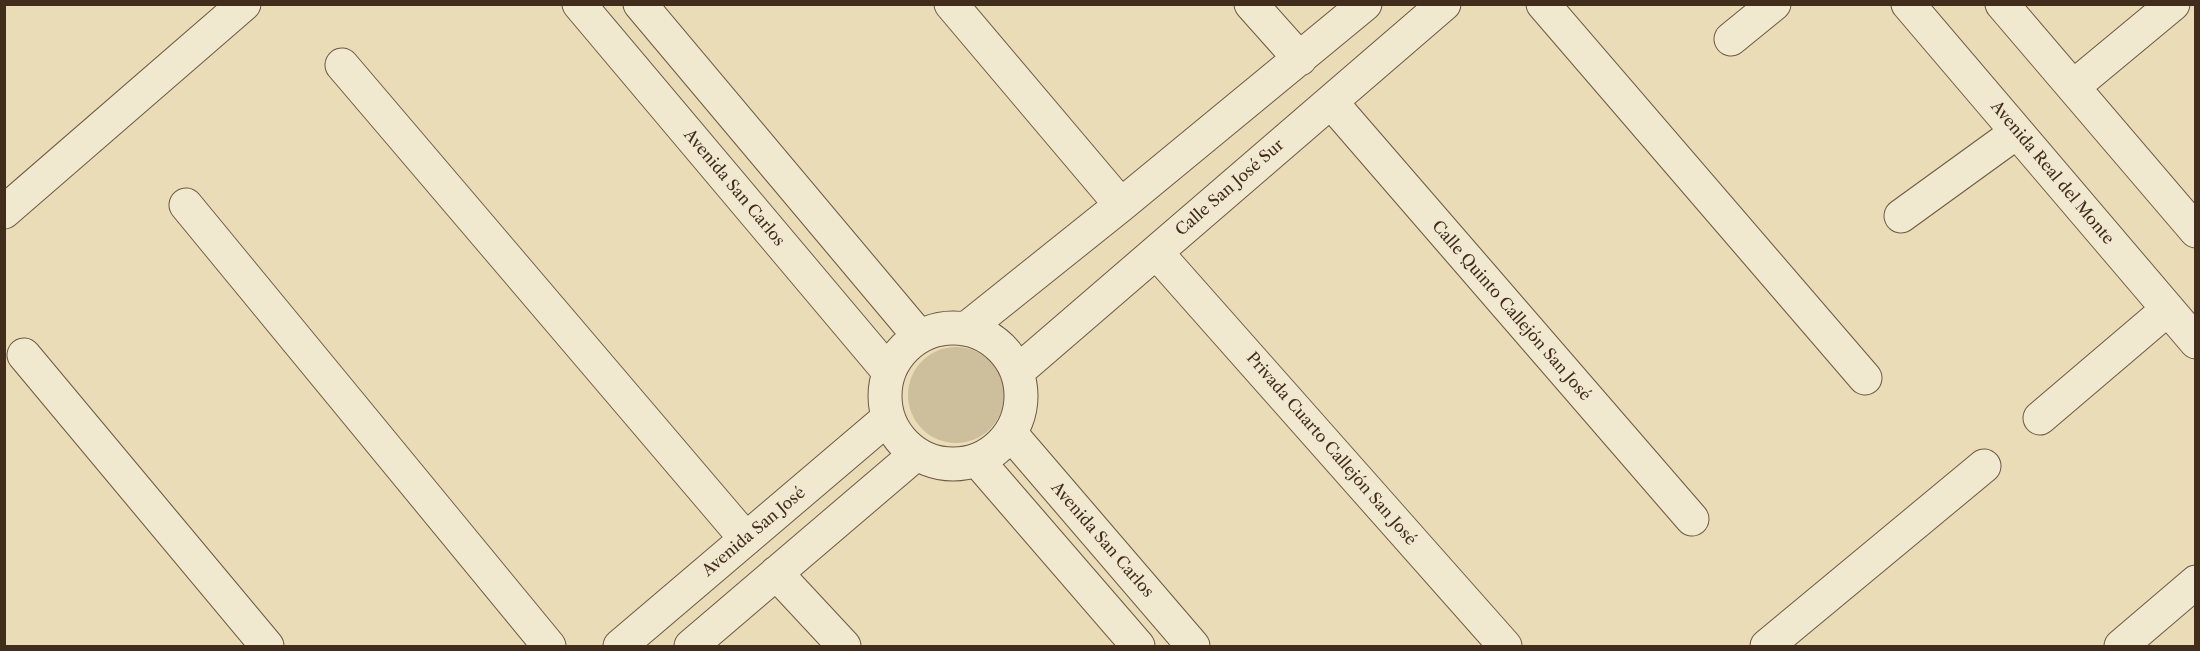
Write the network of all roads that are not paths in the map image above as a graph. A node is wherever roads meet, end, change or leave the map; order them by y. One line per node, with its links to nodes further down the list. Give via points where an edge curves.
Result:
1 (244, 4): 21 (street)
2 (579, 4): 30 (street, Avenida San Carlos)
3 (640, 4): 27 (street)
4 (951, 4): 20 (street)
5 (1251, 4): 14 (street)
6 (1365, 4): 14 (street)
7 (1444, 4): 17 (street, Calle San José Sur)
8 (1544, 4): 32 (street)
9 (1774, 4): 13 (street)
10 (1908, 4): 18 (street, Avenida Real del Monte)
11 (2002, 4): 16 (street)
12 (2173, 4): 16 (street)
13 (1731, 39)
14 (1300, 59): 20 (street)
15 (342, 65): 40 (street)
16 (2073, 87): 23 (street)
17 (1331, 102): 24 (street, Calle San José Sur); 39 (street, Calle Quinto Callejón San José)
18 (2017, 132): 22 (street); 25 (street, Avenida Real del Monte)
19 (186, 205): 44 (street)
20 (1121, 206): 26 (street)
21 (4, 212)
22 (1901, 216)
23 (2196, 231)
24 (1156, 252): 31 (street, Calle San José Sur); 50 (street, Privada Cuarto Callejón San José)
25 (2168, 309): 28 (street, Avenida Real del Monte); 34 (street)
26 (966, 329): 27 (street, via 942,328); 31 (street, via 988,337 1006,353)
27 (920, 336): 30 (street, via 901,351)
28 (2196, 342)
29 (24, 355): 43 (street)
30 (889, 372): 33 (street, via 884,395)
31 (1017, 372): 35 (street, via 1022,393 1020,414)
32 (1865, 378)
33 (888, 418): 36 (street, via 900,439); 40 (street, Avenida San José)
34 (2040, 418)
35 (1011, 434): 37 (street, via 997,450); 49 (street, Avenida San Carlos)
36 (916, 454): 37 (street, via 936,463); 41 (street)
37 (978, 461): 48 (street)
38 (1984, 466): 51 (street)
39 (1692, 519)
40 (746, 539): 45 (street, Avenida San José)
41 (776, 573): 46 (street); 47 (street)
42 (2196, 582): 52 (street)
43 (267, 646)
44 (549, 646)
45 (620, 646)
46 (691, 646)
47 (844, 646)
48 (1138, 646)
49 (1193, 646)
50 (1505, 646)
51 (1767, 646)
52 (2121, 646)

